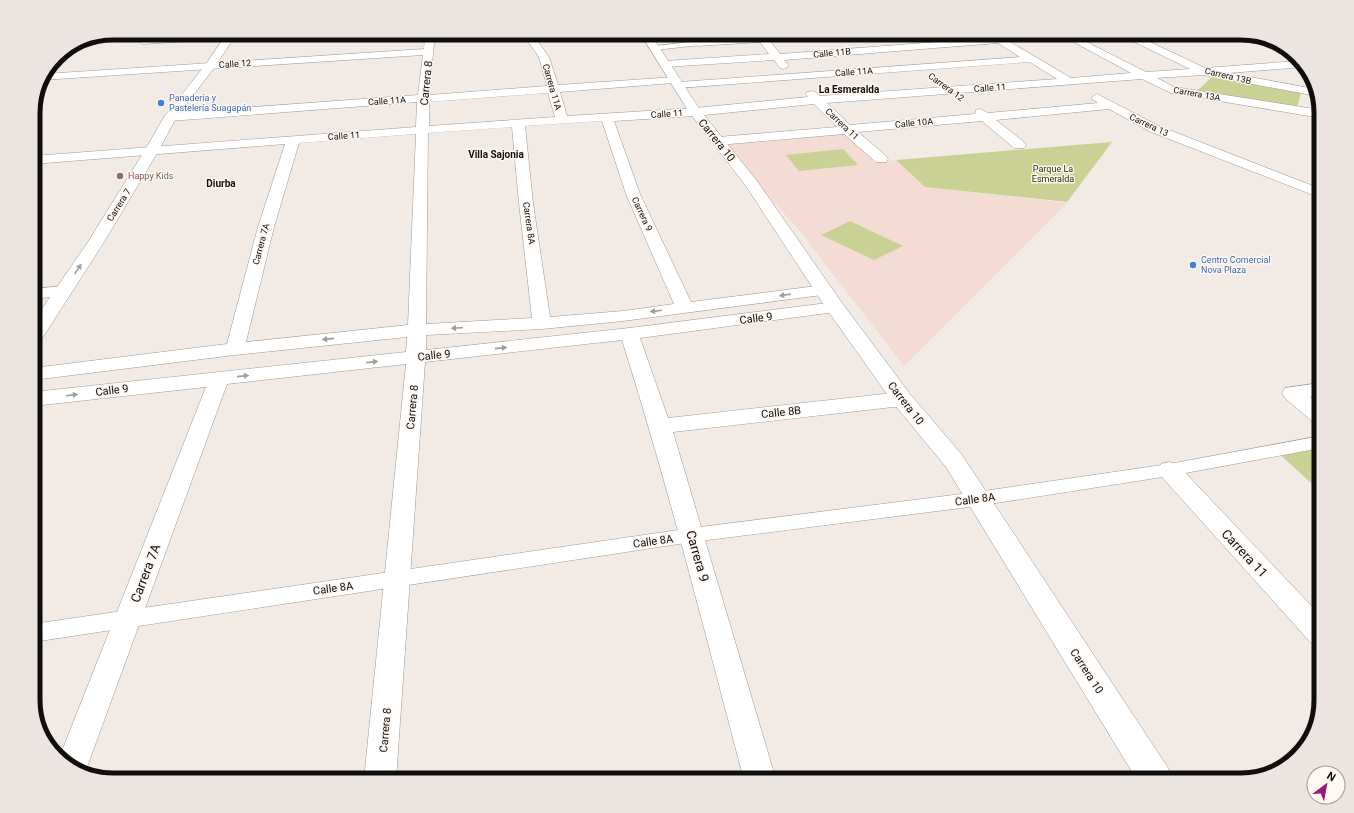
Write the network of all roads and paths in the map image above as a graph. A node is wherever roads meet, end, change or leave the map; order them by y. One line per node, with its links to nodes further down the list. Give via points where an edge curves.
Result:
1 (156, 40): 13 (street)
2 (227, 40): 21 (street, Carrera 7)
3 (430, 40): 16 (street, Carrera 8)
4 (533, 40): 31 (street, Carrera 11A, via 544,57)
5 (725, 40): 14 (street)
6 (763, 40): 17 (street, Carrera 11)
7 (881, 40): 15 (street, Carrera 12)
8 (965, 40): 15 (street, Calle 11B)
9 (1006, 40): 18 (street, Carrera 13)
10 (1008, 40): 30 (street, Carrera 13)
11 (1075, 40): 27 (street, Carrera 13A)
12 (1138, 40): 25 (street, Carrera 13B)
13 (143, 41)
14 (698, 43): 19 (street)
15 (893, 48): 17 (street, Calle 11B); 23 (street, Carrera 12)
16 (429, 52): 21 (street, Calle 12); 34 (street, Carrera 8)
17 (777, 57): 19 (street, Calle 11B); 28 (street, Carrera 11)
18 (1030, 59): 23 (street, Calle 11A); 29 (street, Carrera 13)
19 (664, 62): 28 (street, Calle 11A); 31 (street, Calle 11A); 38 (street, Carrera 10)
20 (1296, 65): 22 (street)
21 (210, 66): 26 (street, Calle 12); 40 (street, Carrera 7)
22 (1280, 67): 24 (street); 25 (street)
23 (918, 68): 28 (street, Calle 11A); 32 (street, Carrera 12)
24 (1300, 70)
25 (1203, 71): 27 (street); 33 (street, Carrera 13B)
26 (50, 76)
27 (1144, 76): 30 (street); 39 (street, Carrera 13A, via 1171,90 1183,93)
28 (793, 77): 35 (street, Carrera 11)
29 (1069, 82): 30 (street, Carrera 13); 32 (street, Calle 11)
30 (1086, 88): 36 (street, Carrera 13); 37 (street, Carrera 13)
31 (553, 89): 34 (street, Calle 11A); 43 (street, Carrera 11A)
32 (952, 90): 35 (street, Calle 11); 42 (street, Carrera 12)
33 (1311, 92)
34 (423, 98): 40 (street, Calle 11A); 46 (street, Carrera 8)
35 (818, 100): 38 (street, Calle 11); 45 (street, Carrera 11)
36 (1127, 104)
37 (1109, 106): 42 (street, Calle 10A); 53 (street, Carrera 13, via 1155,129)
38 (695, 112): 41 (street, Calle 11); 48 (street, Carrera 10)
39 (1314, 113)
40 (170, 117): 50 (street, Carrera 7)
41 (607, 117): 43 (street, Calle 11); 57 (street, Carrera 9, via 633,194)
42 (986, 117): 45 (street, Calle 10A); 49 (street, Carrera 12)
43 (562, 120): 44 (street, Calle 11)
44 (518, 123): 46 (street, Calle 11); 58 (street, Carrera 8A)
45 (846, 129): 48 (street, Calle 10A); 52 (street, Carrera 11)
46 (423, 131): 47 (street, Calle 11); 60 (street, Carrera 8)
47 (293, 140): 50 (street, Calle 11); 62 (street, Carrera 7A, via 266,226)
48 (718, 141): 56 (street, Carrera 10, via 752,184)
49 (1019, 145)
50 (152, 150): 51 (street, Calle 11); 54 (street, Carrera 7, one-way to 50)
51 (40, 159)
52 (881, 159)
53 (1314, 191)
54 (63, 291): 55 (street); 59 (street, Carrera 7)
55 (40, 293)
56 (830, 298): 57 (street, Calle 9, one-way to 57); 61 (street, Calle 9); 68 (street, Carrera 10)
57 (685, 308): 58 (street, Calle 9, one-way to 58)
58 (542, 323): 60 (street, Calle 9, one-way to 60)
59 (40, 326)
60 (416, 330): 62 (street, Calle 9, one-way to 62); 63 (street, Carrera 8)
61 (629, 334): 63 (street, Calle 9, one-way to 61); 70 (street, Carrera 9)
62 (235, 349): 64 (street, Calle 9)
63 (416, 358): 65 (street, Calle 9, one-way to 63); 75 (street, Carrera 8)
64 (40, 373)
65 (219, 378): 67 (street, Calle 9, one-way to 65); 76 (street, Carrera 7A)
66 (1314, 390): 69 (street, via 1292,393)
67 (40, 399)
68 (902, 399): 70 (street, Calle 8B); 73 (street, Carrera 10, via 954,461)
69 (1314, 411)
70 (660, 426): 74 (street, Carrera 9)
71 (1314, 443): 72 (street, Calle 8A)
72 (1169, 470): 73 (street, Calle 8A); 77 (street, Carrera 11)
73 (977, 499): 74 (street, Calle 8A); 82 (street, Carrera 10)
74 (692, 535): 75 (street, Calle 8A); 81 (street, Carrera 9)
75 (398, 579): 76 (street, Calle 8A); 80 (street, Carrera 8)
76 (128, 619): 78 (street, Calle 8A); 79 (street, Carrera 7A)
77 (1314, 627)
78 (40, 632)
79 (73, 761)
80 (381, 773)
81 (758, 773)
82 (1152, 773)

